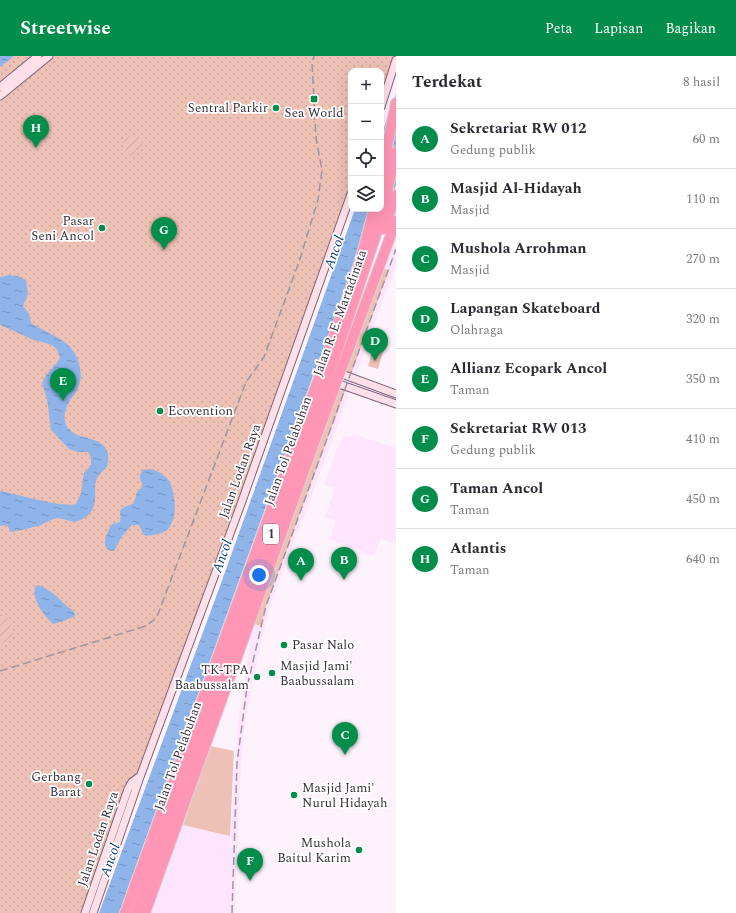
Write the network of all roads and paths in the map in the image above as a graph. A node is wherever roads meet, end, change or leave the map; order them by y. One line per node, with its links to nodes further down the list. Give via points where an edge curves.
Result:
1 (38, 56): 4 (main road)
2 (49, 56): 5 (main road)
3 (396, 60): 7 (main road)
4 (0, 87)
5 (0, 96)
6 (396, 103): 9 (highway)
7 (382, 104)
8 (396, 152): 24 (highway, Jalan Tol Pelabuhan / 1, via 380,223 345,328)
9 (381, 176)
10 (396, 195): 24 (highway, Jalan R. E. Martadinata / 1)
11 (348, 202): 19 (main road, Jalan Lodan Raya, via 244,496)
12 (373, 212): 23 (highway, Jalan Tol Pelabuhan / 1, via 362,258)
13 (396, 221): 14 (highway, Jalan R. E. Martadinata / 1)
14 (337, 378): 15 (main road); 17 (main road); 20 (highway, Jalan R. E. Martadinata / 1)
15 (378, 388): 16 (main road); 17 (main road)
16 (396, 394)
17 (375, 396): 18 (main road)
18 (396, 404)
19 (140, 777): 21 (main road, Jalan Lodan Raya, via 128,788); 22 (main road, Jalan Lodan Raya)
20 (148, 910)
21 (85, 913)
22 (93, 913)
23 (125, 913)
24 (137, 913)

